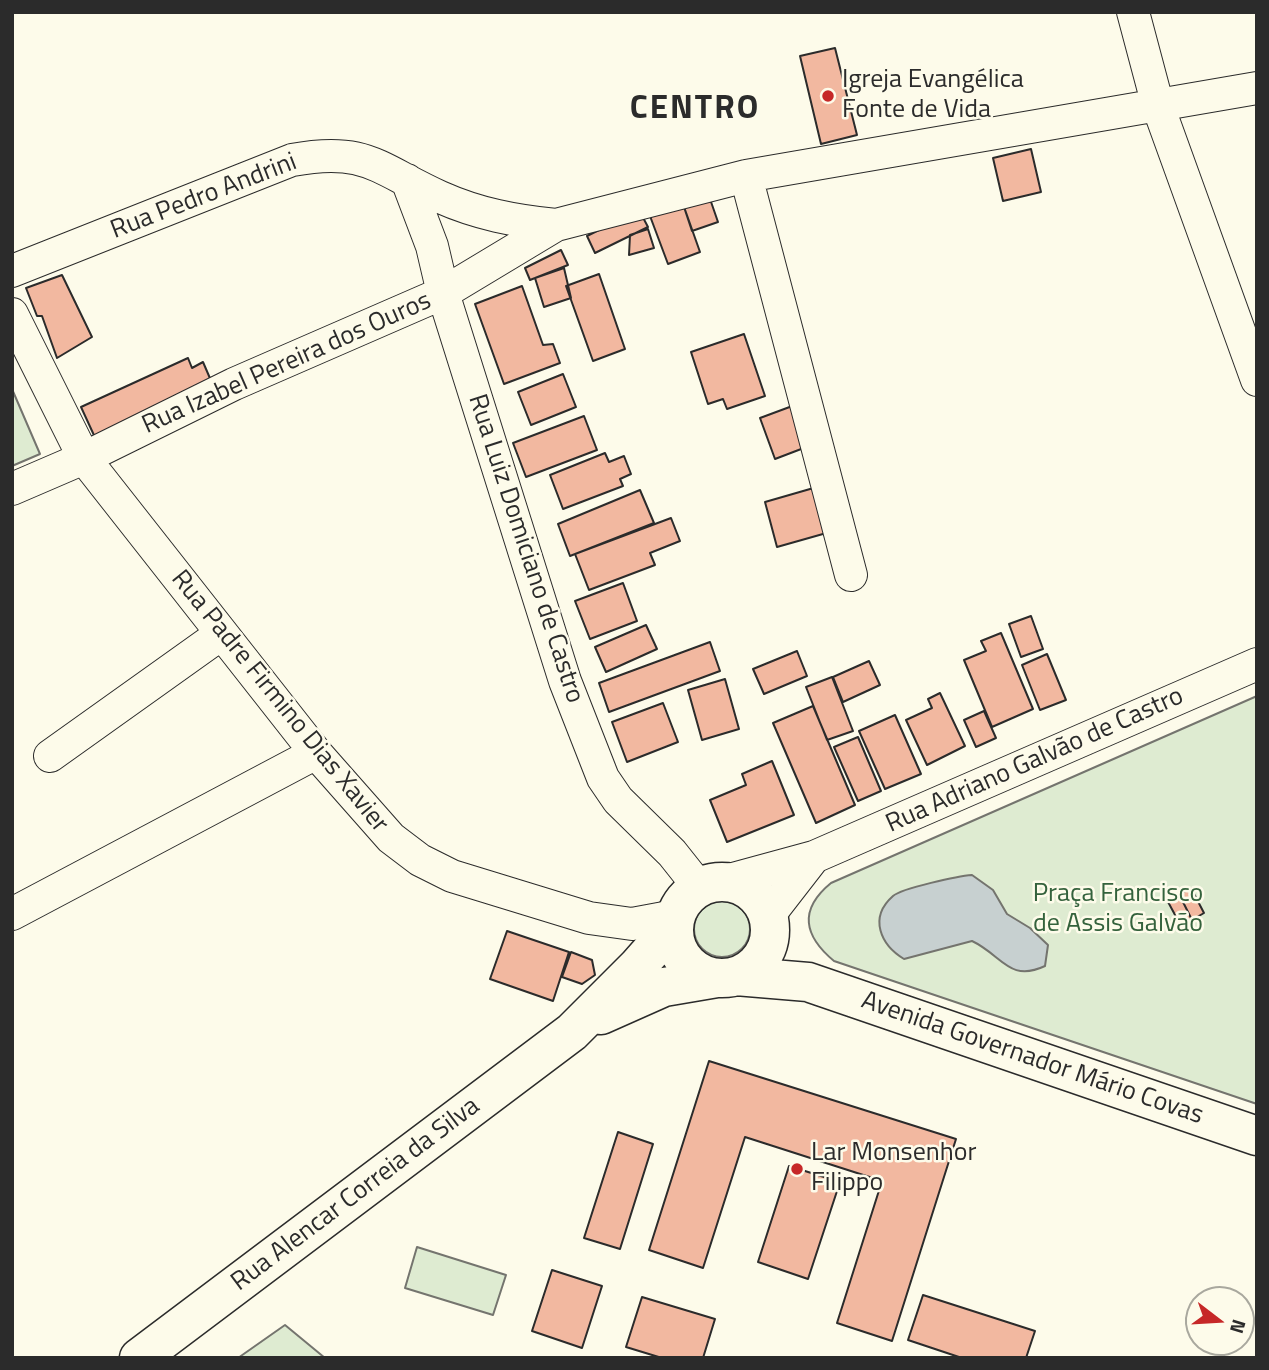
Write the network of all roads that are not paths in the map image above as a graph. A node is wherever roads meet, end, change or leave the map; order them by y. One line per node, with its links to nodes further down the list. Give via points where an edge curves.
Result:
1 (1133, 12): 3 (street)
2 (1257, 88): 3 (street)
3 (1158, 106): 4 (street); 10 (street)
4 (746, 176): 6 (street); 13 (street)
5 (407, 180): 6 (street, Rua Pedro Andrini, via 477,212); 7 (street, Rua Pedro Andrini, via 348,155 292,160); 8 (street, Rua Luiz Domiciano de Castro, via 432,246)
6 (555, 225): 8 (street, Rua Izabel Pereira dos Ouros)
7 (12, 271)
8 (443, 293): 11 (street, Rua Izabel Pereira dos Ouros, via 234,384); 19 (street, Rua Luiz Domiciano de Castro, via 565,681 604,778 618,800 677,858)
9 (12, 314): 11 (street, Rua Padre Firmino Dias Xavier)
10 (1257, 380)
11 (84, 458): 12 (street, Rua Izabel Pereira dos Ouros); 14 (street, Rua Padre Firmino Dias Xavier)
12 (12, 489)
13 (850, 575)
14 (221, 634): 16 (street, Rua Padre Firmino Dias Xavier); 17 (street)
15 (1257, 664): 18 (street, Rua Adriano Galvão de Castro)
16 (316, 753): 20 (street); 21 (street, Rua Padre Firmino Dias Xavier, via 391,838 419,860 452,876 611,924)
17 (50, 755)
18 (814, 857): 19 (street, Rua Adriano Galvão de Castro); 22 (street, Rua Adriano Galvão de Castro)
19 (713, 884): 21 (main road, via 688,895); 22 (main road, via 753,892)
20 (12, 914)
21 (675, 920): 23 (main road, via 680,954 702,974); 25 (main road, Rua Alencar Correia da Silva, via 637,967)
22 (769, 925): 23 (main road, via 759,960); 24 (main road)
23 (726, 977): 24 (main road, Avenida Governador Mário Covas); 25 (main road, Rua Alencar Correia da Silva, via 664,988 617,1006)
24 (808, 982): 26 (main road, Avenida Governador Mário Covas)
25 (572, 1032): 27 (main road, Rua Alencar Correia da Silva)
26 (1257, 1136)
27 (139, 1358)

